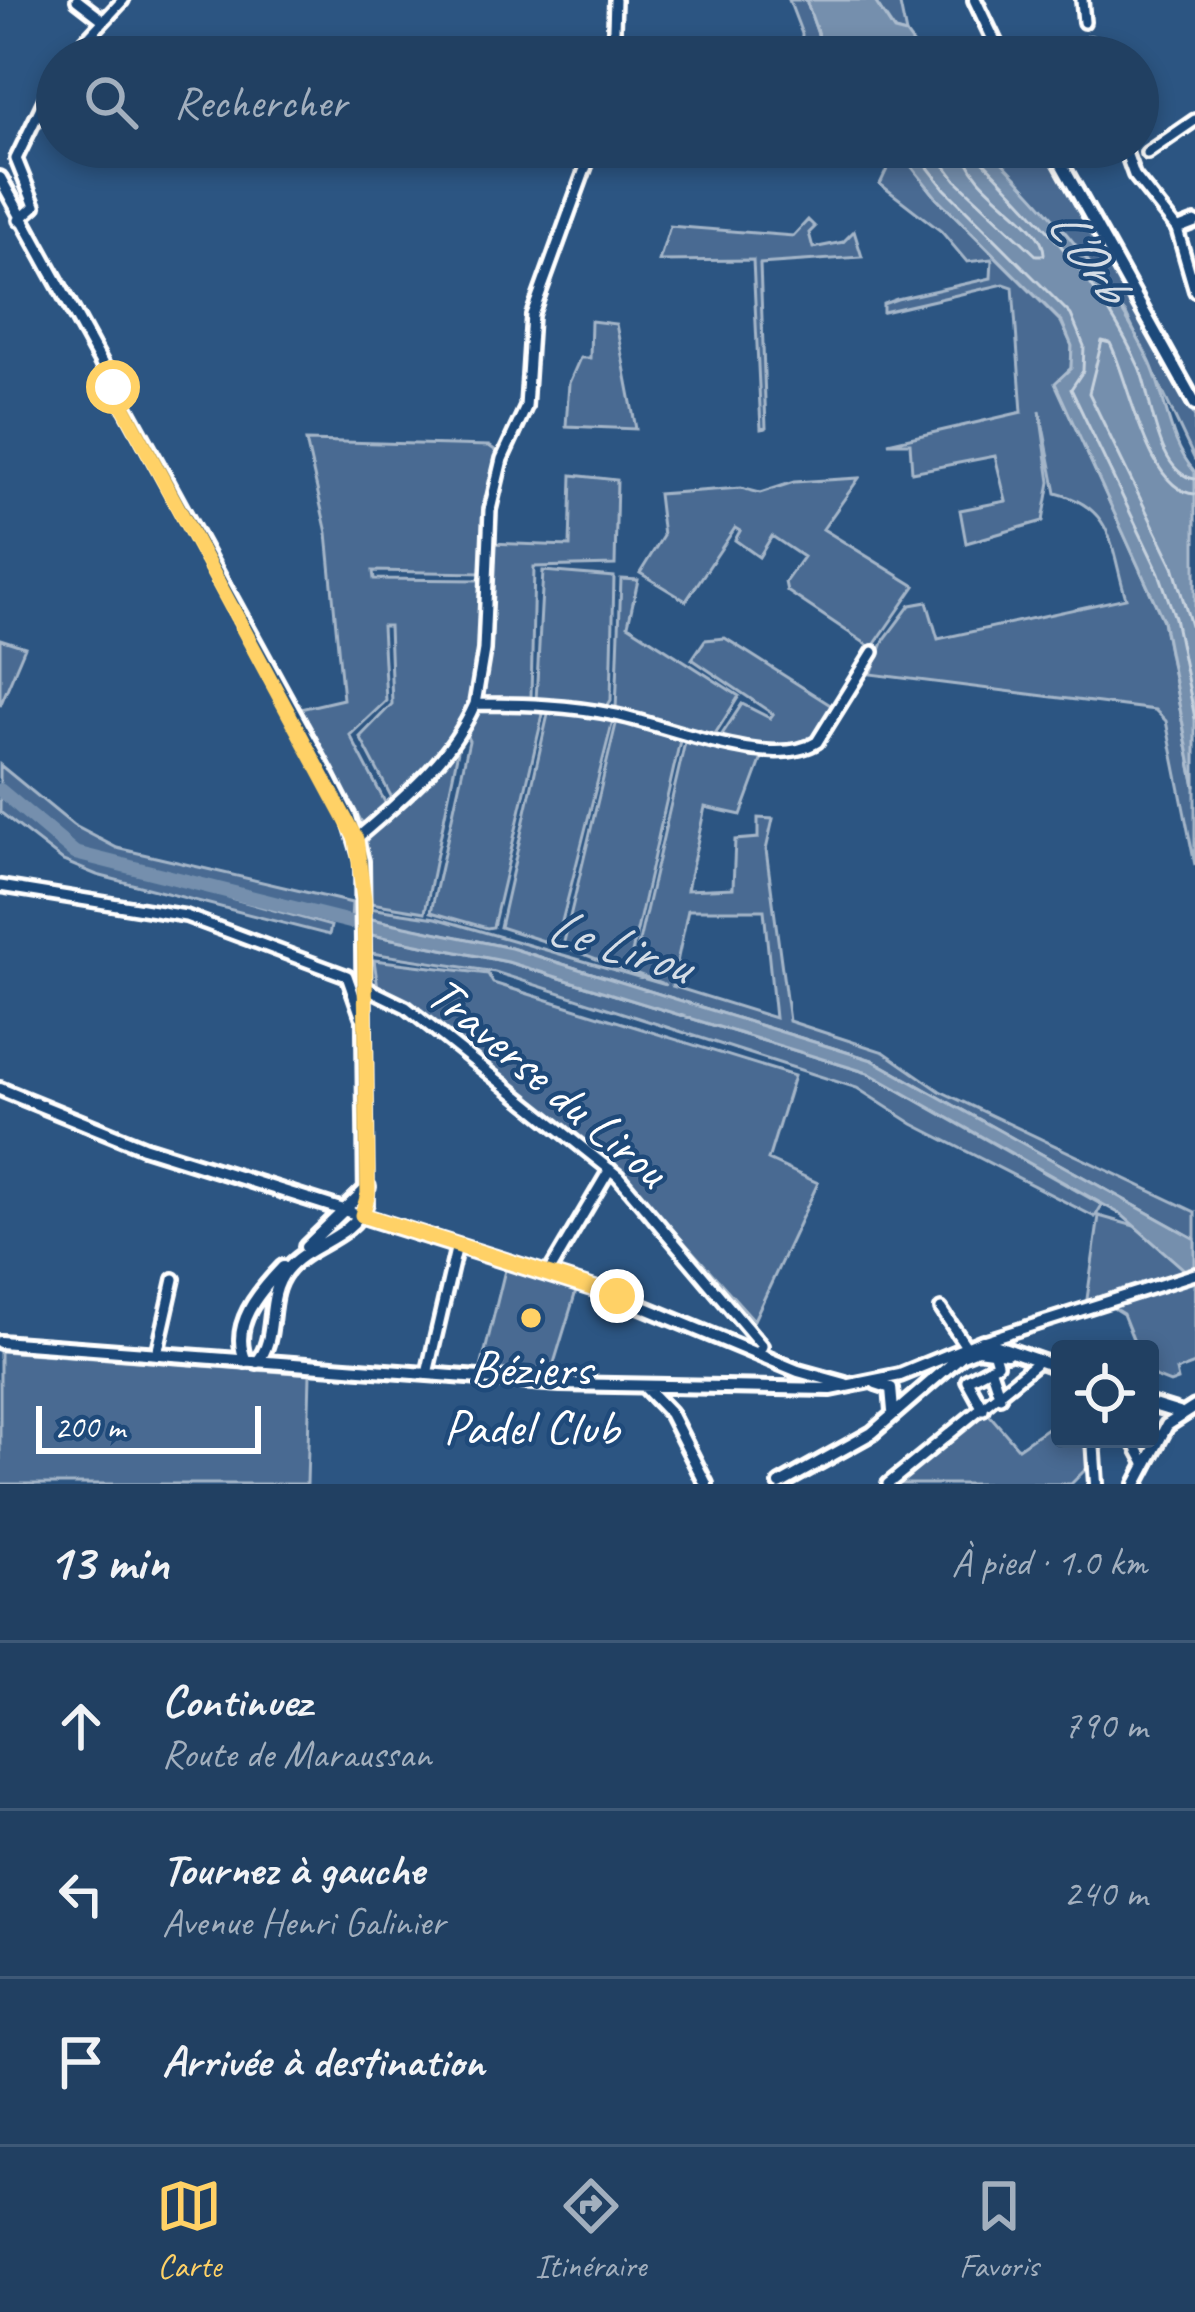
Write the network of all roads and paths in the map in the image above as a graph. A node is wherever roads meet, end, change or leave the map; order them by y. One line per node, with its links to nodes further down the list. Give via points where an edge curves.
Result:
1 (77, 0): 6 (street)
2 (123, 0): 6 (street)
3 (615, 0): 9 (street)
4 (975, 0): 10 (main road)
5 (1082, 0): 7 (street)
6 (103, 20): 8 (street)
7 (1084, 22)
8 (89, 36)
9 (614, 36)
10 (993, 36)
11 (36, 117): 19 (street, via 16,158 35,206)
12 (1195, 120): 13 (street)
13 (1159, 145)
14 (585, 168): 25 (street, via 532,315 526,407 490,510)
15 (1064, 168): 23 (main road)
16 (1132, 168): 21 (street)
17 (0, 178): 19 (main road)
18 (0, 190): 19 (main road)
19 (22, 219): 26 (main road)
20 (1195, 222): 21 (street)
21 (1177, 230): 22 (street)
22 (1195, 291)
23 (1195, 404)
24 (873, 652): 25 (street, via 806,749 735,746 613,714)
25 (475, 704): 26 (street, via 443,756)
26 (354, 834): 28 (main road)
27 (0, 886): 29 (street, via 185,916 334,970 355,988)
28 (365, 987): 29 (main road); 31 (street, Traverse du Lirou, via 406,1007)
29 (366, 1032): 32 (main road)
30 (0, 1089): 33 (main road, via 143,1147)
31 (610, 1169): 36 (street); 45 (street, Traverse du Lirou)
32 (368, 1186): 33 (main road); 34 (main road)
33 (342, 1208): 34 (main road); 47 (main road, via 255,1301 239,1333)
34 (362, 1215): 35 (main road); 47 (main road, via 286,1272 268,1311 266,1351)
35 (457, 1245): 36 (main road); 52 (street)
36 (548, 1274): 45 (main road)
37 (1195, 1274): 40 (street, via 1083,1317)
38 (174, 1279): 46 (street)
39 (941, 1309): 42 (street)
40 (1023, 1329): 43 (street); 44 (street)
41 (0, 1342): 46 (main road)
42 (965, 1345): 43 (main road); 53 (main road)
43 (988, 1345): 44 (main road); 48 (main road); 49 (street, via 997,1364); 62 (main road, via 957,1358)
44 (1013, 1348): 50 (main road)
45 (760, 1350): 55 (main road)
46 (157, 1354): 47 (main road)
47 (252, 1361): 52 (main road)
48 (1035, 1364): 51 (main road); 57 (street)
49 (990, 1367): 57 (street); 59 (street, via 967,1380)
50 (1051, 1367)
51 (1051, 1368)
52 (427, 1374): 54 (main road)
53 (872, 1382): 55 (main road); 62 (main road, via 891,1388)
54 (639, 1385): 56 (main road); 61 (main road)
55 (854, 1386): 56 (main road)
56 (688, 1387): 61 (main road, via 676,1393)
57 (1000, 1397): 59 (street)
58 (1159, 1405): 60 (main road)
59 (983, 1409): 68 (street)
60 (1189, 1410): 65 (main road)
61 (670, 1413): 67 (main road)
62 (891, 1416): 66 (main road)
63 (1094, 1448): 69 (main road)
64 (1137, 1448): 65 (street)
65 (1146, 1465): 70 (main road)
66 (785, 1483)
67 (706, 1484)
68 (888, 1484)
69 (1096, 1484)
70 (1140, 1484)

